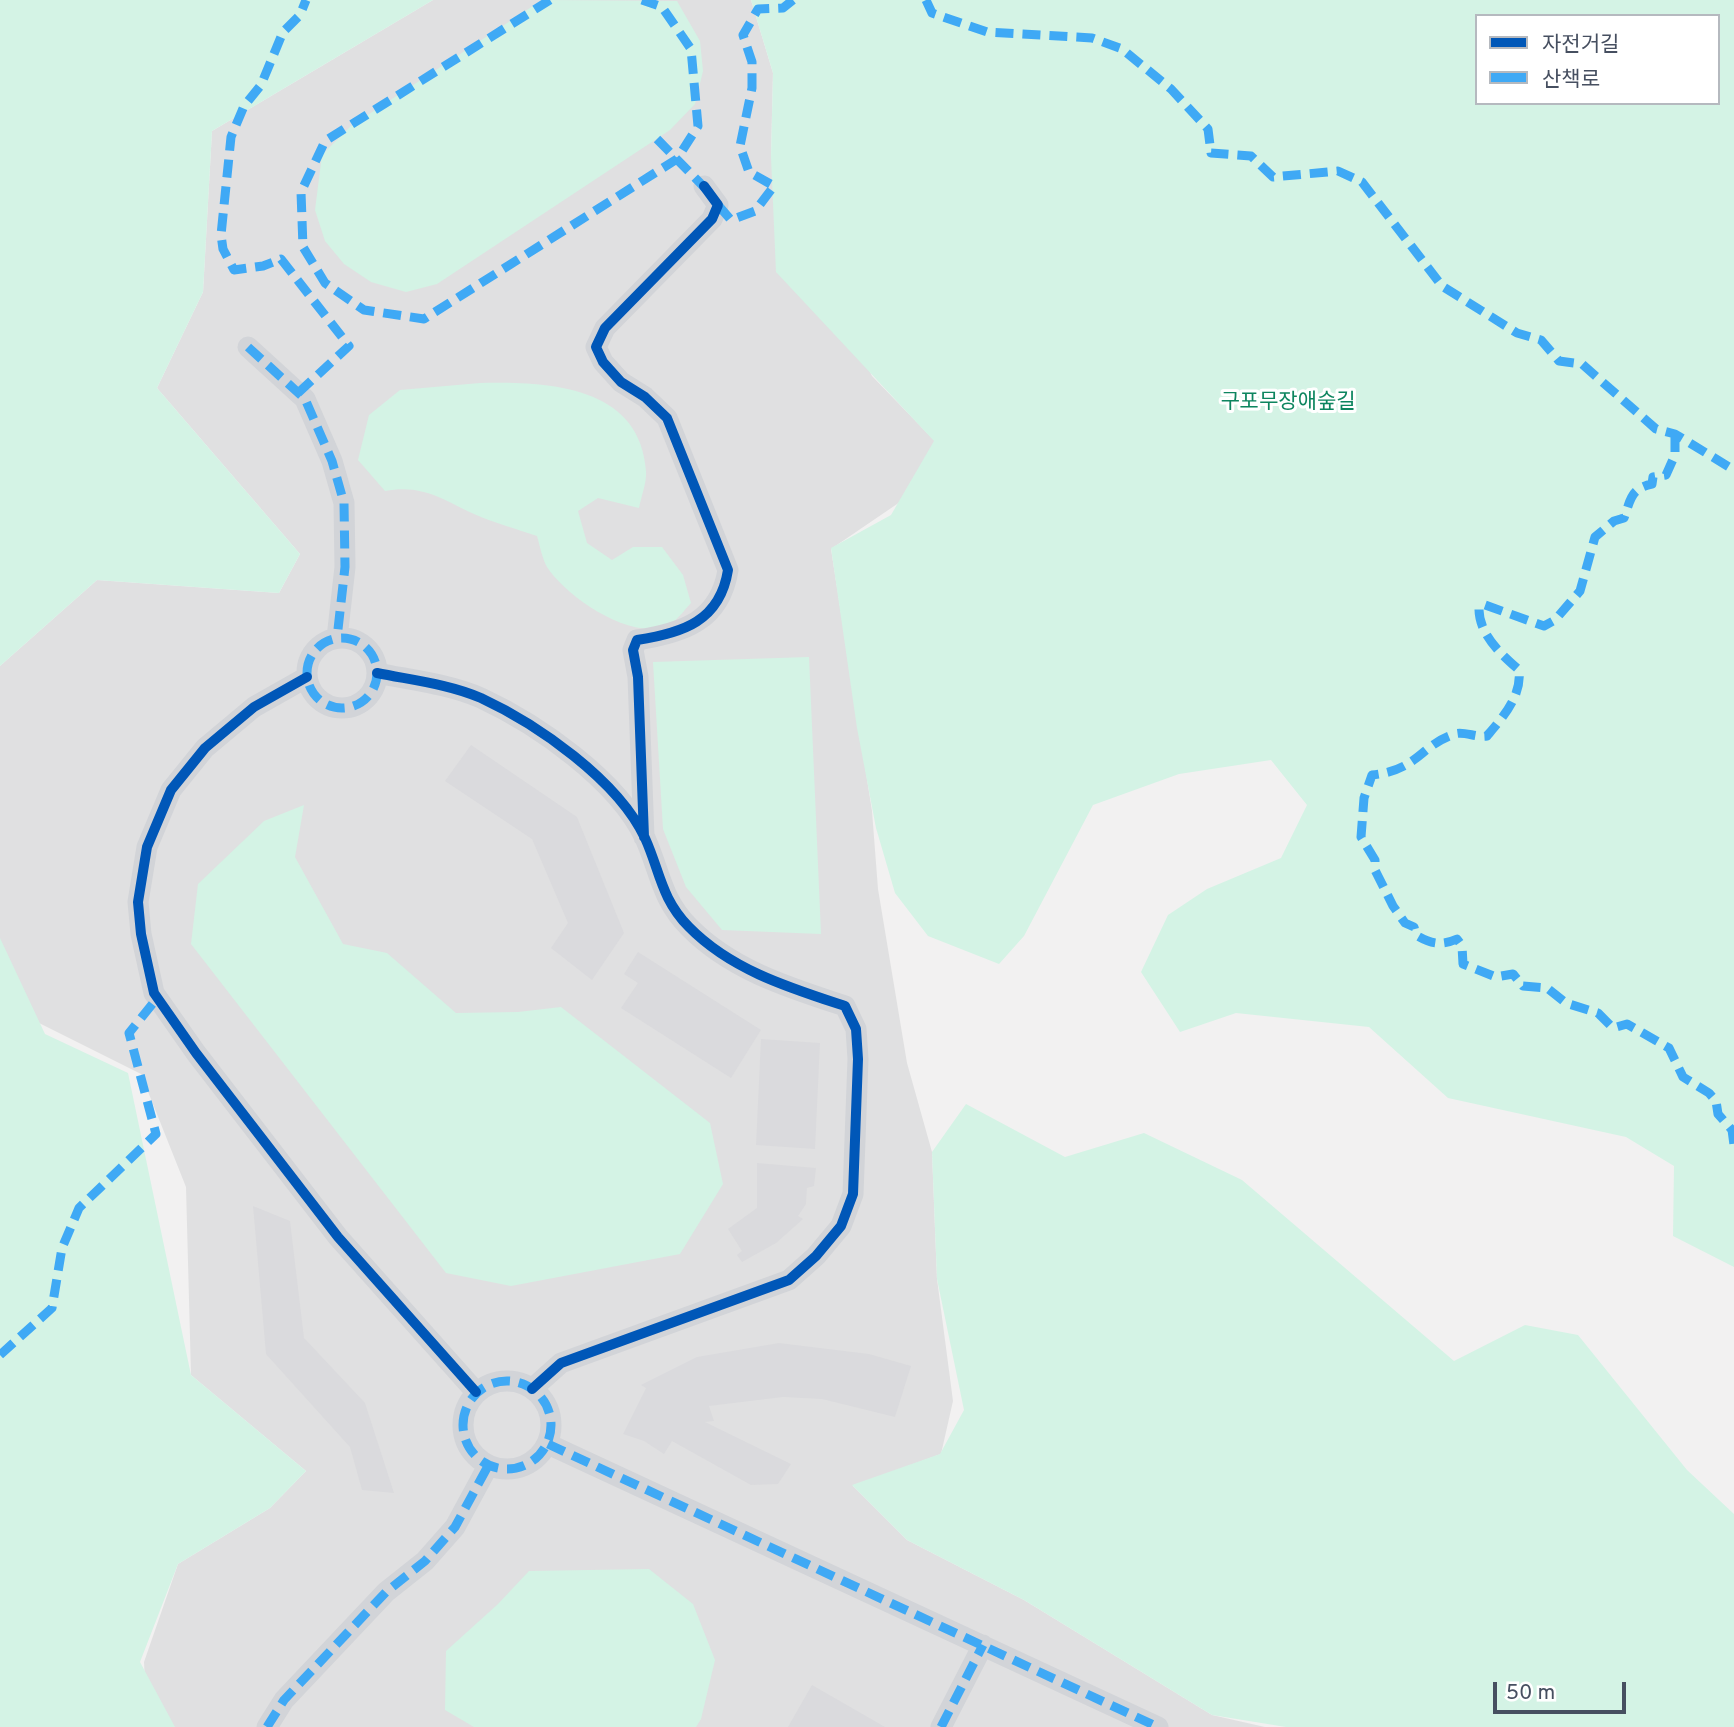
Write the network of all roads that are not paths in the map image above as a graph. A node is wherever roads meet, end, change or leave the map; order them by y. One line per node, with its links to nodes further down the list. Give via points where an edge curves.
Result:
1 (704, 186): 6 (street, via 718,205 712,219 605,328 597,347 603,362 621,382 667,418 728,570 724,590 704,616 685,630 637,640 633,650)
2 (248, 347): 3 (street, via 305,399 332,461 344,503 345,567)
3 (337, 638): 4 (street, via 364,645 373,655); 5 (street, via 314,651)
4 (377, 673): 5 (street, via 370,694 347,708 320,701); 6 (street, via 480,698 553,738 606,784)
5 (307, 677): 8 (street, via 254,707 205,748 171,790 147,846 138,902 152,981 155,993 196,1053 322,1216)
6 (644, 837): 7 (street, via 660,887 688,927 725,956 784,987 845,1006 856,1029 858,1059 853,1195 841,1226 789,1280 561,1363)
7 (533, 1389): 8 (street, via 508,1380); 9 (street, via 549,1409 552,1427)
8 (476, 1392): 10 (street, via 466,1406 464,1441)
9 (548, 1444): 10 (street, via 523,1467 505,1470); 11 (street)
10 (488, 1466): 12 (street, via 455,1527 284,1700)
11 (983, 1645): 13 (street); 14 (street)
12 (267, 1727)
13 (941, 1727)
14 (1158, 1727)

